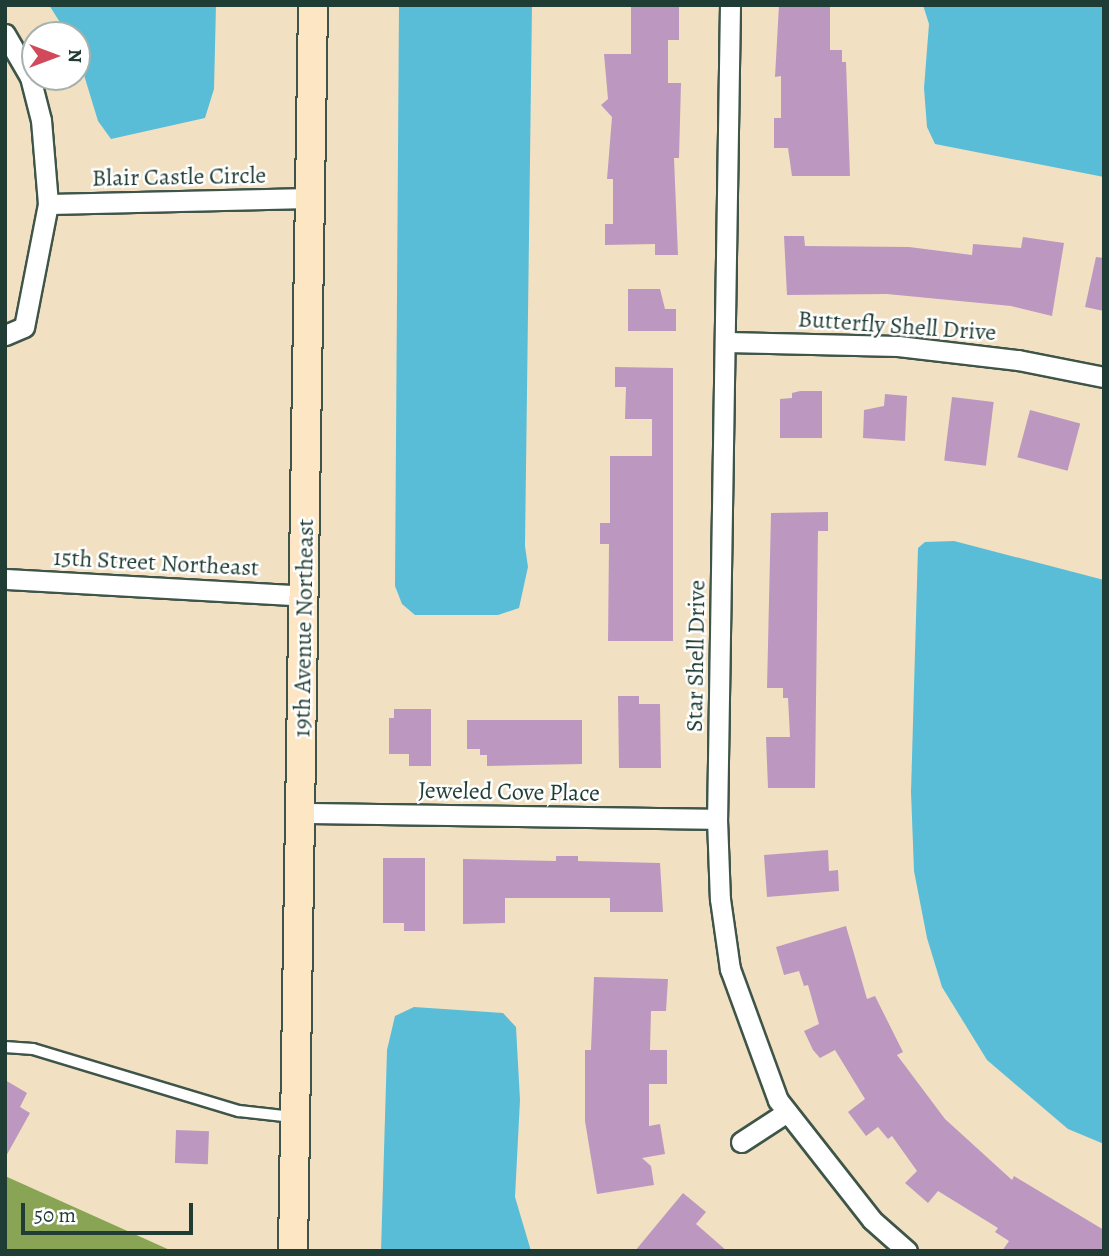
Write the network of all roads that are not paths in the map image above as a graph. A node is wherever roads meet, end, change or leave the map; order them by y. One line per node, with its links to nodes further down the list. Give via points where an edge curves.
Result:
1 (313, 5): 4 (street, 19th Avenue Northeast)
2 (730, 5): 7 (street, Star Shell Drive)
3 (5, 34): 5 (street, via 30,76 41,120)
4 (311, 198): 5 (street, Blair Castle Circle); 10 (street, 19th Avenue Northeast)
5 (48, 204): 6 (street, via 24,327)
6 (5, 335)
7 (727, 342): 8 (street, Butterfly Shell Drive, via 898,346 1018,360); 12 (street, Star Shell Drive)
8 (1104, 377)
9 (5, 579): 10 (street, 15th Street Northeast)
10 (304, 596): 11 (street, 19th Avenue Northeast)
11 (301, 813): 12 (street, Jeweled Cove Place); 15 (street, 19th Avenue Northeast)
12 (717, 820): 14 (street, Star Shell Drive, via 720,899 730,969 778,1100)
13 (5, 1047): 15 (lane, via 33,1049 239,1111)
14 (787, 1112): 16 (street); 18 (street, Star Shell Drive, via 872,1220)
15 (295, 1117): 17 (street, 19th Avenue Northeast)
16 (741, 1142)
17 (293, 1251)
18 (907, 1251)

